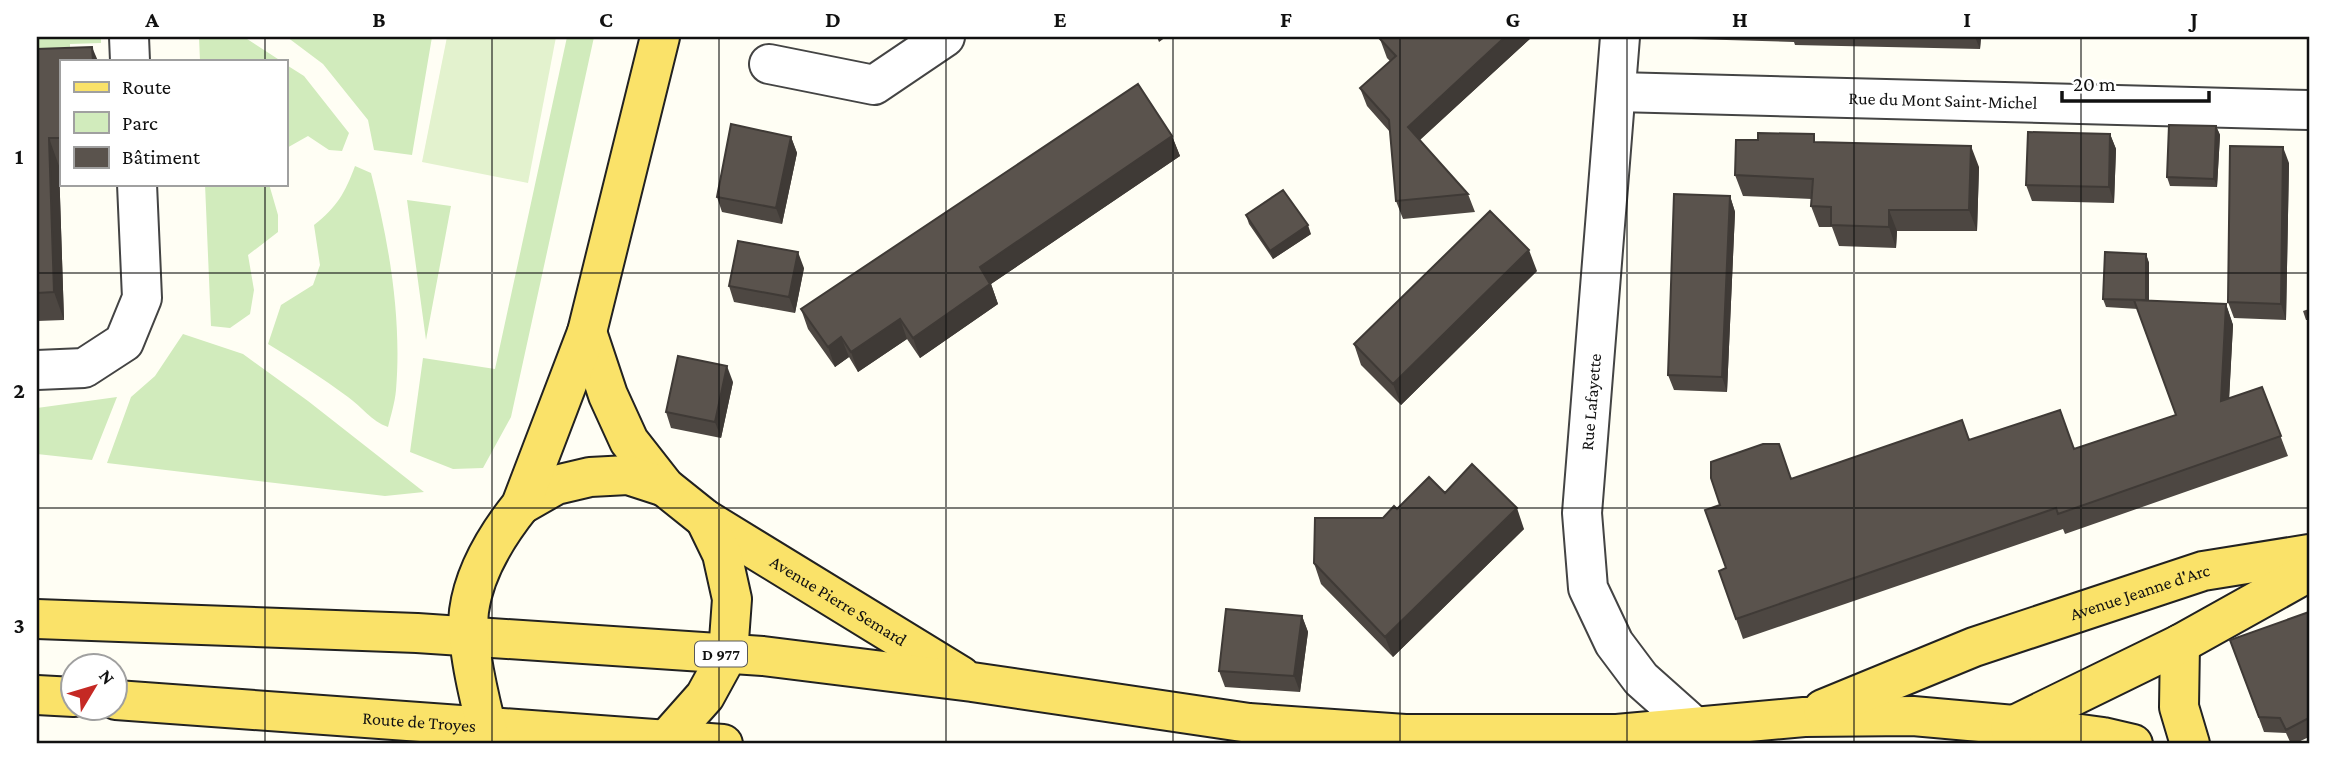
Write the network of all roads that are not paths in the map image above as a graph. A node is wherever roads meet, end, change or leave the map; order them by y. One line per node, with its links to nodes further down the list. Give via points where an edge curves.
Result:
1 (129, 37): 5 (street)
2 (660, 37): 10 (main road, Avenue Pierre Semard)
3 (945, 37): 6 (street, via 874,85)
4 (1620, 37): 7 (street, Rue Lafayette)
5 (130, 60)
6 (769, 64)
7 (1617, 92): 8 (street, Rue du Mont Saint-Michel); 27 (street, Rue Lafayette, via 1582,513 1588,588 1614,643 1641,679)
8 (2309, 110)
9 (136, 186): 11 (street, via 142,298 124,342 84,368)
10 (587, 332): 12 (main road, Avenue Pierre Semard, via 629,441); 13 (main road, Avenue Pierre Semard)
11 (37, 370)
12 (665, 487): 13 (main road, Avenue Pierre Semard, via 628,475 590,477 556,485); 14 (main road, Avenue Pierre Semard)
13 (521, 505): 18 (main road, Avenue Pierre Semard, via 484,560 469,610)
14 (705, 519): 20 (main road, Avenue Pierre Semard, via 722,554 732,599); 21 (main road, Avenue Pierre Semard)
15 (2309, 554): 25 (main road, Avenue Jeanne d'Arc, via 2203,571 1974,648)
16 (2309, 572): 19 (main road)
17 (37, 619): 18 (main road, D 977)
18 (469, 636): 20 (main road, D 977); 28 (main road, Avenue Pierre Semard)
19 (2180, 644): 26 (main road); 34 (main road, via 2179,707)
20 (728, 654): 21 (main road, D 977); 30 (main road, Avenue Pierre Semard, via 705,696)
21 (972, 682): 27 (main road, D 977, via 1249,723 1405,734 1618,734)
22 (37, 695): 23 (main road)
23 (60, 696)
24 (130, 701): 28 (main road, Route de Troyes)
25 (1804, 717): 26 (main road, D 977, via 1913,716); 27 (main road, D 977)
26 (2014, 725): 32 (main road); 33 (main road, D 977)
27 (1696, 728)
28 (489, 735): 29 (main road, Route de Troyes)
29 (595, 740): 30 (main road, Route de Troyes)
30 (666, 740): 31 (main road, Route de Troyes)
31 (723, 744)
32 (1974, 744)
33 (2133, 744)
34 (2190, 744)

